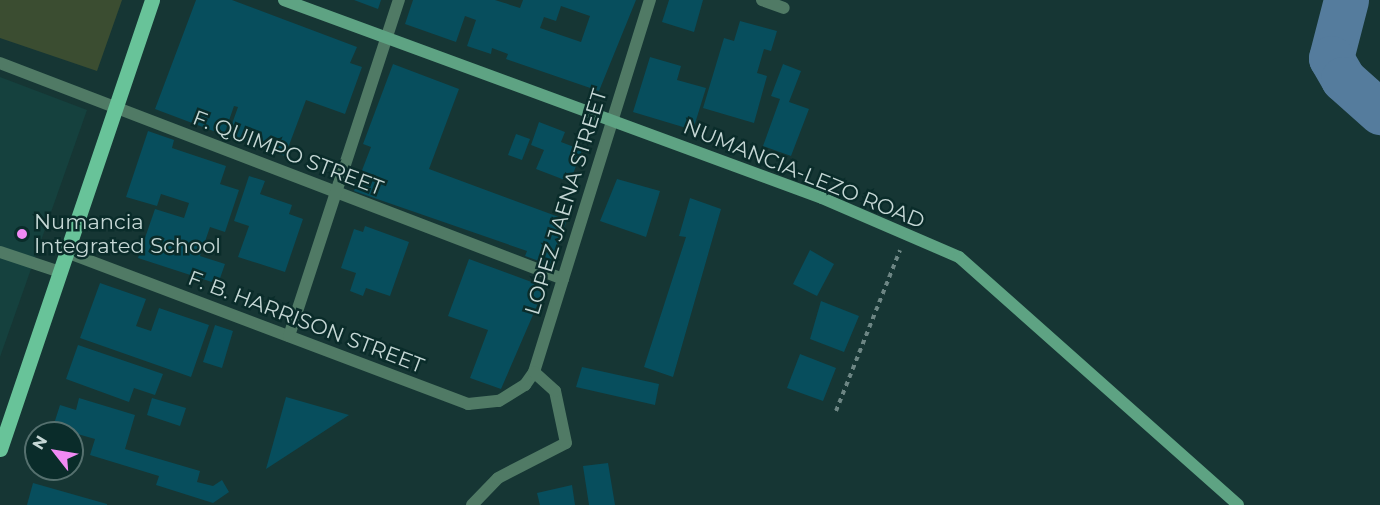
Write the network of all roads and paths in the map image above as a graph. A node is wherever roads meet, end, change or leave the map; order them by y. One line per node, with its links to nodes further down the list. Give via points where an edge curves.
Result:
1 (152, 0): 9 (main road)
2 (284, 0): 7 (main road, NUMANCIA-LEZO ROAD)
3 (399, 0): 7 (street)
4 (650, 0): 10 (street, LOPEZ JAENA STREET)
5 (762, 0): 6 (street)
6 (784, 8)
7 (387, 38): 10 (main road, NUMANCIA-LEZO ROAD); 11 (street)
8 (0, 63): 9 (street, F. QUIMPO STREET)
9 (115, 108): 11 (street, F. QUIMPO STREET); 14 (main road)
10 (612, 120): 12 (main road, NUMANCIA-LEZO ROAD); 16 (street, LOPEZ JAENA STREET)
11 (336, 192): 16 (street, F. QUIMPO STREET); 17 (street)
12 (906, 234): 20 (path); 23 (main road, NUMANCIA-LEZO ROAD, via 958,257)
13 (0, 252): 15 (street)
14 (66, 252): 15 (main road); 17 (street, F. B. HARRISON STREET)
15 (60, 272): 21 (main road)
16 (562, 279): 18 (street, LOPEZ JAENA STREET)
17 (289, 336): 19 (street, F. B. HARRISON STREET, via 468,404)
18 (534, 372): 19 (street, LOPEZ JAENA STREET, via 525,385); 22 (street, via 555,391 566,443 498,478)
19 (499, 401)
20 (836, 411)
21 (0, 449)
22 (472, 505)
23 (1238, 505)

